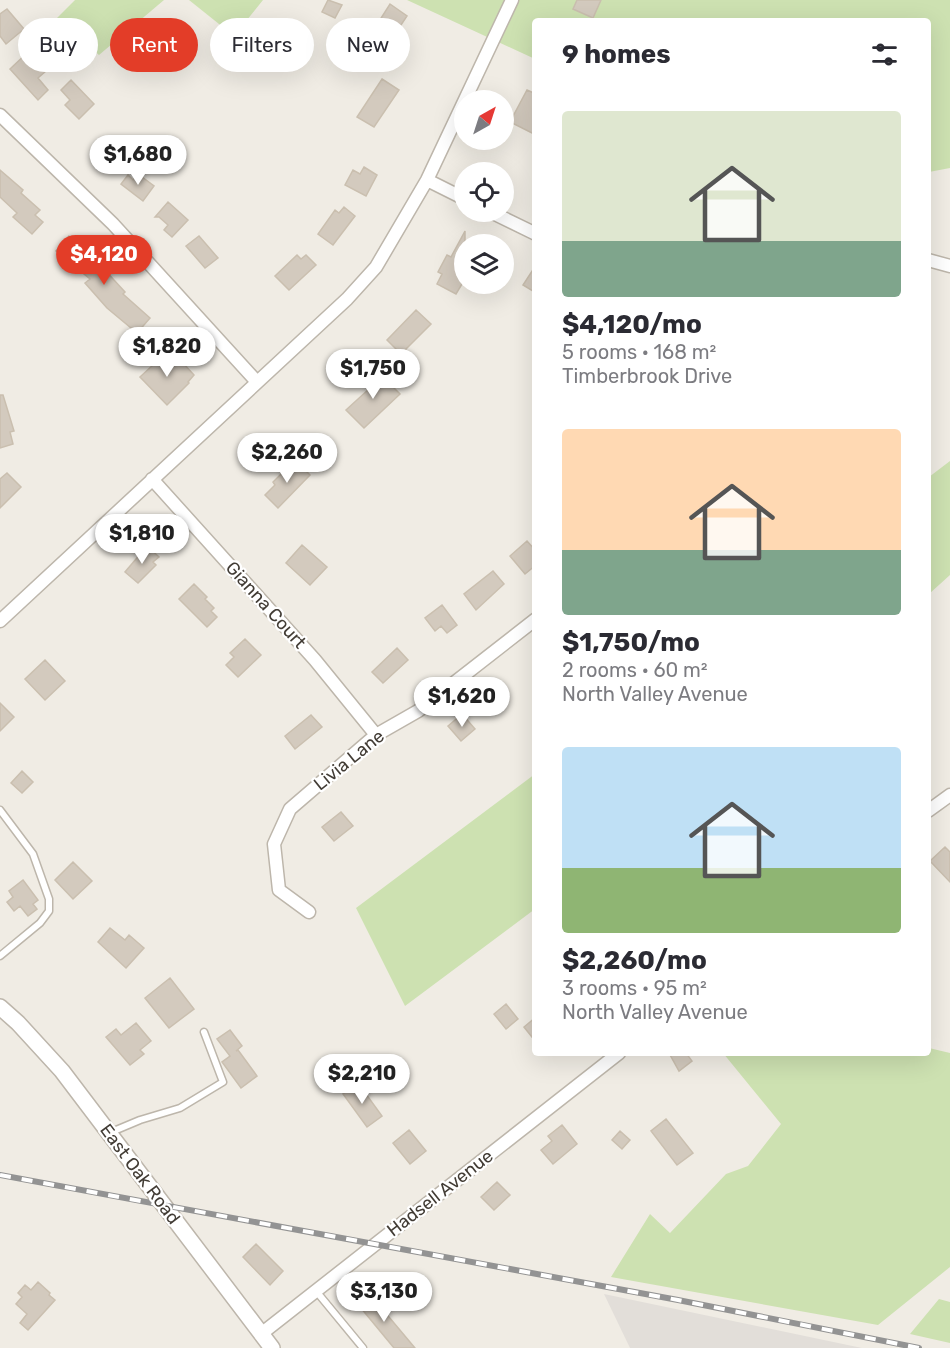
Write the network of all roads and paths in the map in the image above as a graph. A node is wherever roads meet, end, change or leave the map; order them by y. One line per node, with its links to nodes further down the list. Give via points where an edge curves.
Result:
1 (512, 0): 3 (street)
2 (0, 115): 9 (street, via 113,225)
3 (427, 180): 4 (street); 9 (street, via 376,267)
4 (454, 194)
5 (511, 222): 6 (street)
6 (532, 232)
7 (931, 261): 8 (street)
8 (950, 266)
9 (257, 382): 10 (street)
10 (152, 479): 11 (street); 13 (street, Gianna Court, via 315,660)
11 (0, 621)
12 (532, 622): 13 (street, Livia Lane, via 418,711)
13 (376, 735): 17 (street, Livia Lane, via 291,809 274,844 279,890)
14 (950, 795): 15 (street)
15 (931, 809)
16 (0, 810): 18 (lane, via 33,854 49,899 49,911 40,924)
17 (309, 912)
18 (0, 956)
19 (0, 1007): 22 (street, East Oak Road, via 62,1071)
20 (204, 1032): 22 (lane, via 223,1082 180,1108)
21 (615, 1056): 23 (street, Hadsell Avenue)
22 (108, 1133): 24 (street, East Oak Road)
23 (316, 1291): 24 (street, Hadsell Avenue); 26 (lane)
24 (261, 1334): 25 (street, East Oak Road)
25 (272, 1348)
26 (363, 1348)

